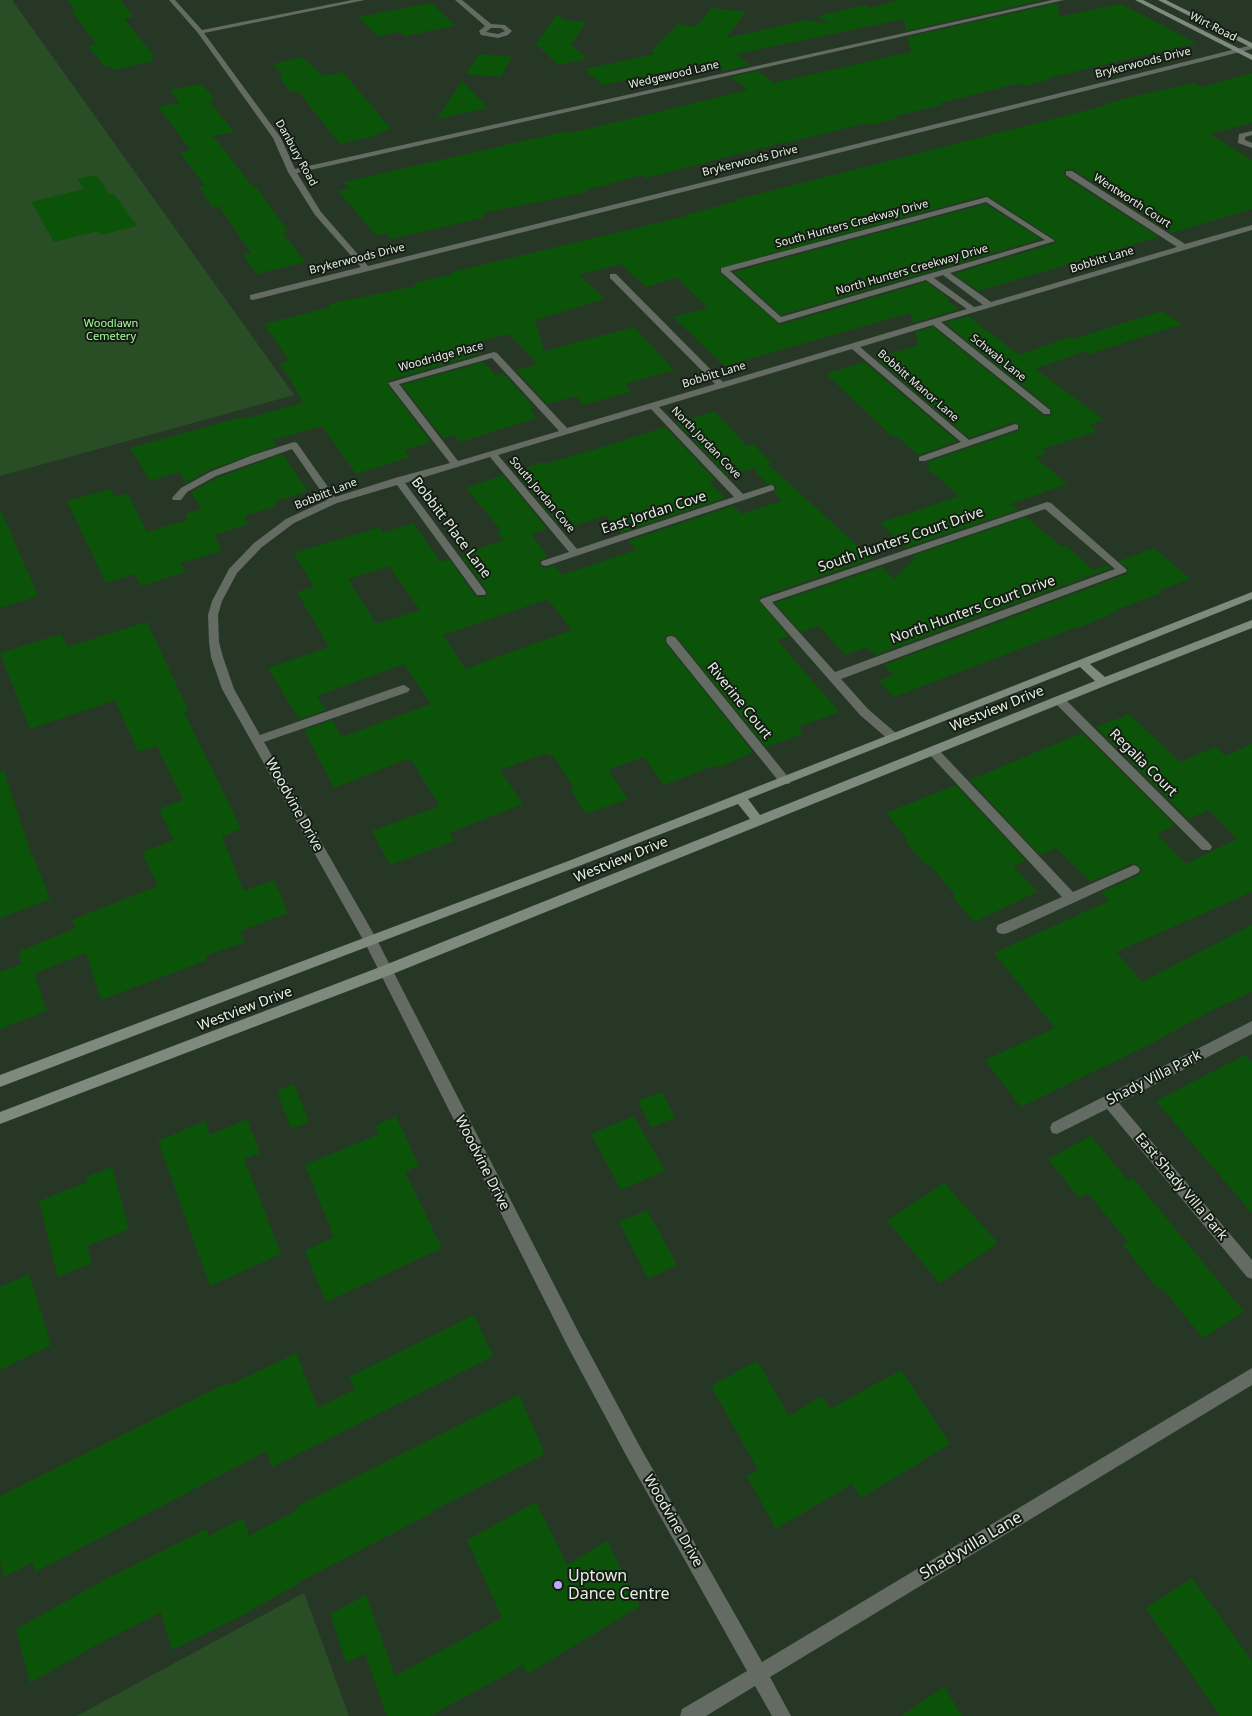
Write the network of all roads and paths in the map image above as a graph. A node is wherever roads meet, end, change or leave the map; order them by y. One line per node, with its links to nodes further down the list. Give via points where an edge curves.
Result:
1 (172, 0): 8 (street, Danbury Road)
2 (362, 0): 8 (street)
3 (458, 0): 7 (street)
4 (1061, 0): 14 (street, Wedgewood Lane)
5 (1138, 0): 10 (main road, Wirt Road)
6 (1161, 0): 9 (main road, Wirt Road)
7 (489, 26)
8 (200, 32): 14 (street, Danbury Road, via 277,138)
9 (1252, 47): 10 (street, Brykerwoods Drive)
10 (1239, 51): 11 (main road, Wirt Road); 19 (street, Brykerwoods Drive)
11 (1252, 58)
12 (1252, 133): 13 (street, via 1242,136 1241,140)
13 (1252, 146)
14 (292, 172): 19 (street, Danbury Road, via 318,213)
15 (1069, 173): 18 (street, Wentworth Court)
16 (1252, 227): 18 (street, Bobbitt Lane)
17 (1051, 241): 20 (street, North Hunters Creekway Drive); 26 (street, South Hunters Creekway Drive, via 987,199 724,270)
18 (1182, 247): 24 (street, Bobbitt Lane)
19 (366, 268): 23 (street, Brykerwoods Drive)
20 (945, 273): 22 (street, North Hunters Creekway Drive); 24 (street)
21 (613, 276): 29 (street)
22 (929, 278): 25 (street); 26 (street, North Hunters Creekway Drive)
23 (253, 297)
24 (989, 305): 25 (street, Bobbitt Lane)
25 (973, 310): 27 (street, Bobbitt Lane)
26 (779, 320)
27 (934, 321): 28 (street, Bobbitt Lane); 31 (street, Schwab Lane)
28 (854, 345): 29 (street, Bobbitt Lane); 34 (street, Bobbitt Manor Lane)
29 (721, 384): 30 (street, Bobbitt Lane)
30 (652, 405): 33 (street, Bobbitt Lane); 41 (street, North Jordan Cove)
31 (1047, 412)
32 (1015, 427): 34 (street)
33 (564, 431): 35 (street, Bobbitt Lane); 37 (street, Woodridge Place, via 494,355 394,383)
34 (967, 443): 36 (street)
35 (491, 453): 37 (street, Bobbitt Lane); 43 (street, South Jordan Cove)
36 (922, 459)
37 (456, 463): 38 (street, Bobbitt Lane)
38 (398, 480): 42 (street, Bobbitt Lane); 46 (street, Bobbitt Place Lane)
39 (771, 488): 41 (street, East Jordan Cove)
40 (176, 498): 42 (street, via 212,474 294,445)
41 (741, 498): 43 (street, East Jordan Cove)
42 (333, 501): 48 (street, Bobbitt Lane, via 290,522 258,545 233,571)
43 (575, 553): 44 (street, East Jordan Cove)
44 (546, 563)
45 (1122, 570): 52 (street, North Hunters Court Drive); 52 (street, South Hunters Court Drive, via 1047,505 764,601)
46 (481, 593)
47 (1252, 595): 51 (main road, Westview Drive)
48 (217, 601): 57 (street, Woodvine Drive, via 213,615 217,657 228,689)
49 (1252, 624): 53 (main road, Westview Drive)
50 (671, 640): 59 (street, Riverine Court)
51 (1081, 662): 53 (main road); 56 (main road, Westview Drive)
52 (834, 678): 56 (street, via 864,712)
53 (1103, 682): 55 (main road, Westview Drive)
54 (404, 689): 57 (street)
55 (1059, 700): 58 (main road, Westview Drive); 62 (street, Regalia Court)
56 (893, 737): 59 (main road, Westview Drive)
57 (258, 740): 66 (street, Woodvine Drive)
58 (933, 751): 61 (main road, Westview Drive); 64 (street)
59 (785, 781): 60 (main road, Westview Drive)
60 (740, 798): 61 (main road); 66 (main road, Westview Drive)
61 (758, 821): 67 (main road, Westview Drive)
62 (1206, 847)
63 (1134, 870): 64 (street)
64 (1071, 898): 65 (street)
65 (1003, 929)
66 (371, 942): 67 (street, Woodvine Drive); 69 (main road, Westview Drive)
67 (385, 971): 71 (main road, Westview Drive); 75 (street, Woodvine Drive, via 574,1341)
68 (1252, 1027): 70 (street, Shady Villa Park)
69 (0, 1081)
70 (1109, 1101): 72 (street, Shady Villa Park); 73 (street, East Shady Villa Park)
71 (0, 1118)
72 (1057, 1128)
73 (1252, 1272)
74 (1252, 1376): 75 (street, Shadyvilla Lane)
75 (760, 1674): 76 (street, Shadyvilla Lane); 77 (street, Woodvine Drive)
76 (689, 1716)
77 (782, 1716)

